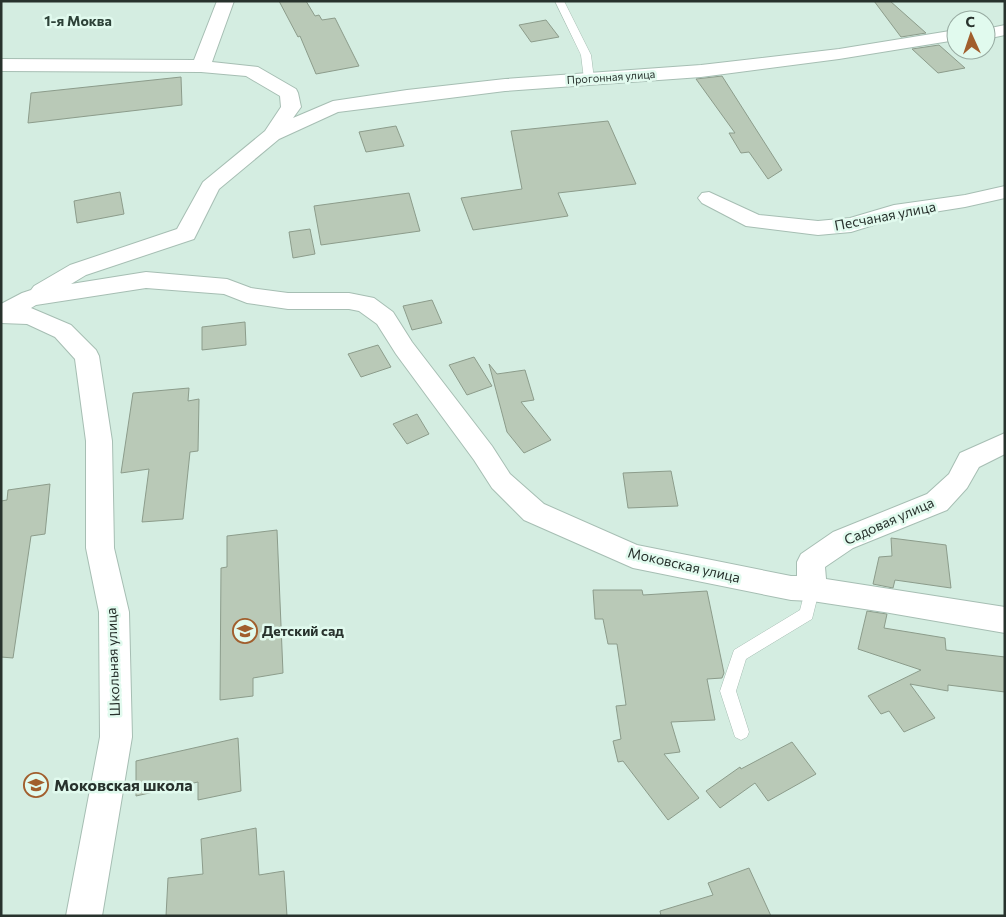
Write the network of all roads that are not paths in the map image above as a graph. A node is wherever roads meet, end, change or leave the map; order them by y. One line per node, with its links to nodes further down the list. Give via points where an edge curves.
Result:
1 (226, 1): 5 (street)
2 (559, 1): 6 (lane, via 586,55)
3 (946, 37): 6 (street, Прогонная улица, via 710,70)
4 (1, 65): 5 (street)
5 (201, 66): 7 (street, via 251,71 289,93 291,107)
6 (589, 79): 7 (street, Прогонная улица, via 416,95 333,107)
7 (272, 135): 10 (street, via 210,186 186,234 78,270)
8 (1005, 192): 9 (street, Песчаная улица, via 894,212 851,225 818,228 754,220)
9 (709, 198)
10 (30, 298): 11 (street); 13 (street, Моковская улица, via 146,280 227,287 248,295 288,301 366,304 385,318 501,481 534,512 633,556 791,588)
11 (2, 315): 16 (street, Школьная улица, via 31,316 63,331 87,356 99,441 100,548 114,612 116,737)
12 (1005, 443): 13 (street, Садовая улица, via 969,460 958,481 937,502 843,540 811,562)
13 (812, 587): 14 (street, Моковская улица); 15 (lane, via 807,614 740,655 728,691)
14 (1005, 620)
15 (741, 732)
16 (84, 916)

